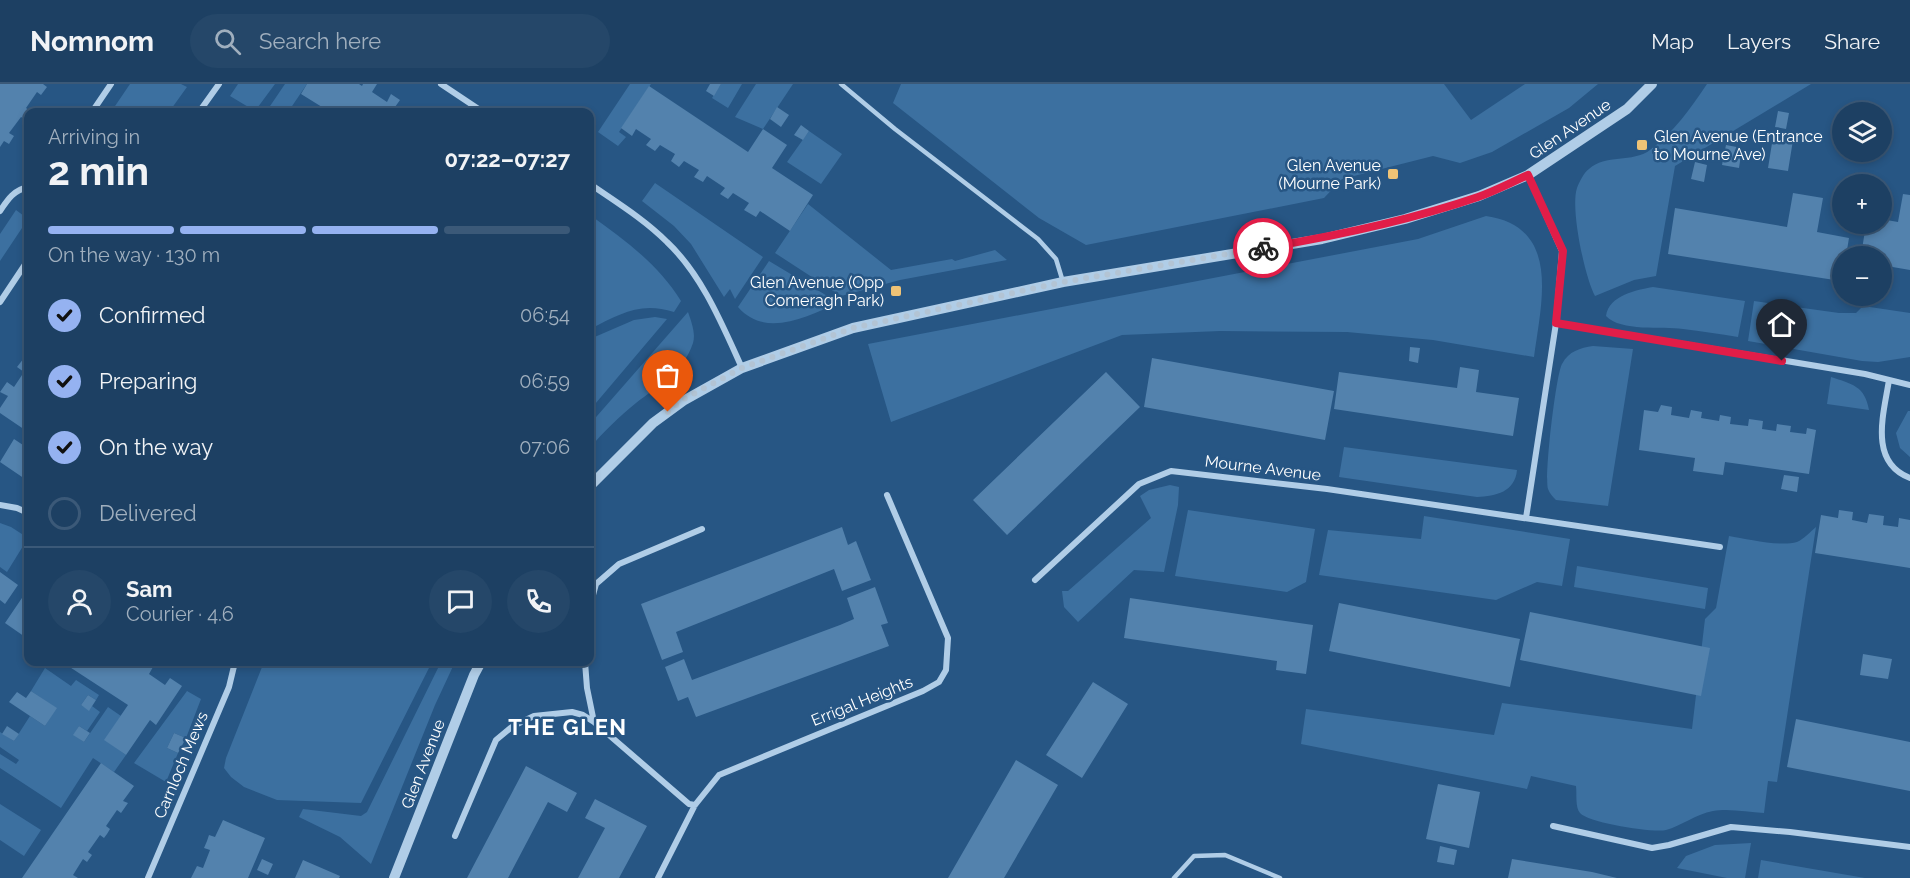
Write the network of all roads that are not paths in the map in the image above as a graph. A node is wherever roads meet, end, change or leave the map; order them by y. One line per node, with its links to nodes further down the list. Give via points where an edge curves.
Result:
1 (111, 84): 6 (street)
2 (219, 84): 7 (street)
3 (441, 84): 8 (street)
4 (841, 84): 14 (lane, via 1038,239 1056,259)
5 (1652, 84): 9 (street, Glen Avenue, via 1627,109)
6 (95, 108)
7 (202, 108)
8 (477, 108)
9 (1528, 175): 14 (street, Glen Avenue, via 1479,196 1339,235); 16 (street, via 1563,251)
10 (594, 187): 17 (street, via 668,242 712,307)
11 (24, 188): 12 (street, via 10,196)
12 (0, 211)
13 (24, 266): 15 (street)
14 (1063, 282): 17 (street, Glen Avenue, via 853,328)
15 (0, 302)
16 (1556, 323): 18 (street); 25 (street)
17 (742, 368): 21 (street, Glen Avenue, via 682,400)
18 (1889, 380): 19 (street); 20 (street, via 1882,445 1895,468)
19 (1910, 385)
20 (1910, 478)
21 (594, 482)
22 (887, 495): 34 (street, Errigal Heights, via 948,638 946,670 939,682 719,775)
23 (0, 505): 24 (street)
24 (24, 511)
25 (1526, 518): 27 (street, Mourne Avenue); 28 (street, Mourne Avenue, via 1172,471 1139,484)
26 (702, 529): 29 (street, via 619,564 596,584)
27 (1720, 548)
28 (1035, 580)
29 (594, 591)
30 (233, 666): 38 (street, Carnloch Mews, via 229,687)
31 (479, 666): 39 (street, Glen Avenue)
32 (585, 666): 33 (street)
33 (594, 722): 34 (street, via 689,804); 36 (street, via 572,712 534,716 513,726 496,740)
34 (695, 805): 40 (street, Errigal Heights)
35 (1553, 826): 37 (street, via 1652,848 1731,827)
36 (455, 836)
37 (1910, 847)
38 (148, 878)
39 (394, 878)
40 (658, 878)
41 (1174, 878): 42 (lane, via 1194,856 1225,855)
42 (1280, 878)

